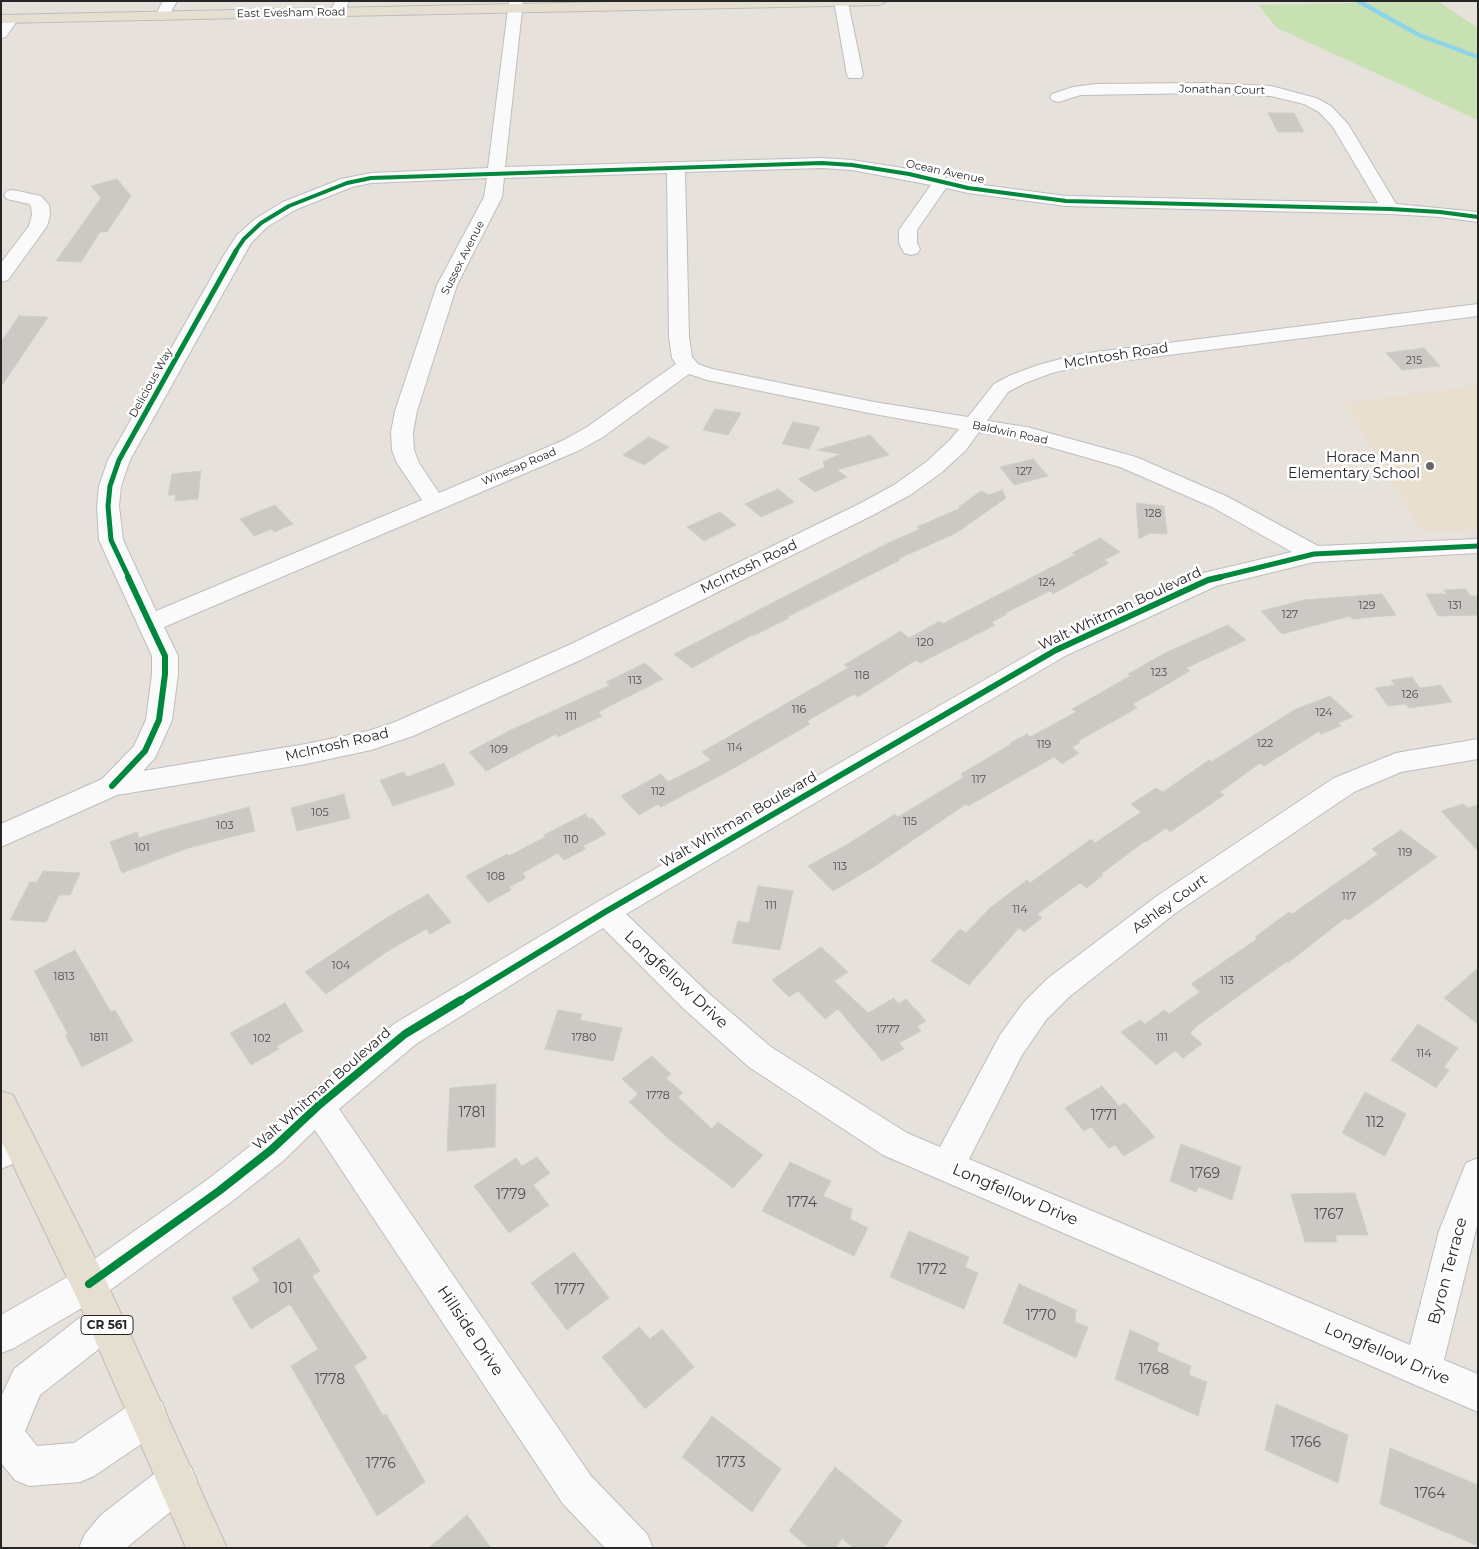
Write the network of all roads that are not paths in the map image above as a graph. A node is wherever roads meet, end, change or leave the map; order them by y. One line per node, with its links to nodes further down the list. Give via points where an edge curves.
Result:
1 (170, 1): 8 (street)
2 (880, 1): 4 (main road, East Evesham Road)
3 (841, 2): 4 (main road, East Evesham Road); 5 (main road, East Evesham Road); 11 (street)
4 (858, 2)
5 (692, 3): 6 (main road, East Evesham Road)
6 (516, 5): 7 (main road, East Evesham Road); 14 (street, Sussex Avenue)
7 (340, 7): 8 (main road, East Evesham Road)
8 (162, 16): 9 (main road, East Evesham Road)
9 (6, 19): 10 (street)
10 (1, 34)
11 (856, 75)
12 (1058, 97): 17 (street, Jonathan Court, via 1079,90 1246,89 1272,91 1310,101 1325,109 1340,124)
13 (676, 167): 14 (street, Ocean Avenue); 15 (street, Ocean Avenue, via 822,163 852,165); 22 (street, via 679,337 682,358)
14 (496, 172): 24 (street, Sussex Avenue, via 488,210 447,285 402,432 402,450 408,463); 27 (street, Delicious Way, via 390,177 347,183 289,206 244,239 119,460 110,486 111,540)
15 (942, 182): 17 (street, Ocean Avenue, via 1066,202); 19 (street, via 908,230)
16 (13, 195): 20 (street, via 36,200 41,215 38,226)
17 (1390, 209): 18 (street)
18 (1478, 217)
19 (911, 249)
20 (1, 276)
21 (1478, 310): 23 (street, McIntosh Road, via 1080,360 1044,369 1002,388)
22 (688, 365): 23 (street, Baldwin Road, via 707,374); 24 (street, Winesap Road, via 572,445)
23 (973, 425): 26 (street, Baldwin Road, via 1027,434 1128,462 1220,502); 29 (street, McIntosh Road, via 958,445 933,468 865,510 578,651 404,729 371,740 306,754)
24 (435, 503): 27 (street, Winesap Road)
25 (1478, 546): 26 (street, Walt Whitman Boulevard)
26 (1314, 554): 31 (street, Walt Whitman Boulevard, via 1208,580 1056,650)
27 (150, 623): 29 (street, Delicious Way, via 165,656 159,720 145,751)
28 (1478, 749): 35 (street, Ashley Court, via 1396,763 1344,785 1167,904 1058,988 1035,1010 1012,1045)
29 (112, 786): 30 (street, McIntosh Road)
30 (1, 836)
31 (605, 912): 33 (street, Walt Whitman Boulevard, via 405,1034); 35 (street, Longfellow Drive, via 694,1000 760,1057 895,1144)
32 (1, 1105): 34 (main road, CR 561)
33 (318, 1106): 37 (street, Walt Whitman Boulevard, via 271,1150 219,1191); 46 (street, Hillside Drive, via 577,1490)
34 (11, 1149): 37 (main road, CR 561)
35 (948, 1166): 40 (street, Longfellow Drive)
36 (1478, 1174): 40 (street, Byron Terrace, via 1457,1231)
37 (89, 1284): 38 (main road, CR 561); 39 (street, Walt Whitman Boulevard)
38 (105, 1321): 42 (main road, CR 561); 42 (street, via 27,1382 4,1436 29,1466 80,1462)
39 (1, 1335)
40 (1423, 1369): 41 (street, Longfellow Drive)
41 (1478, 1392)
42 (148, 1416): 43 (main road, CR 561)
43 (177, 1481): 44 (street, via 115,1529); 45 (main road, CR 561)
44 (99, 1548)
45 (207, 1548)
46 (634, 1548)

